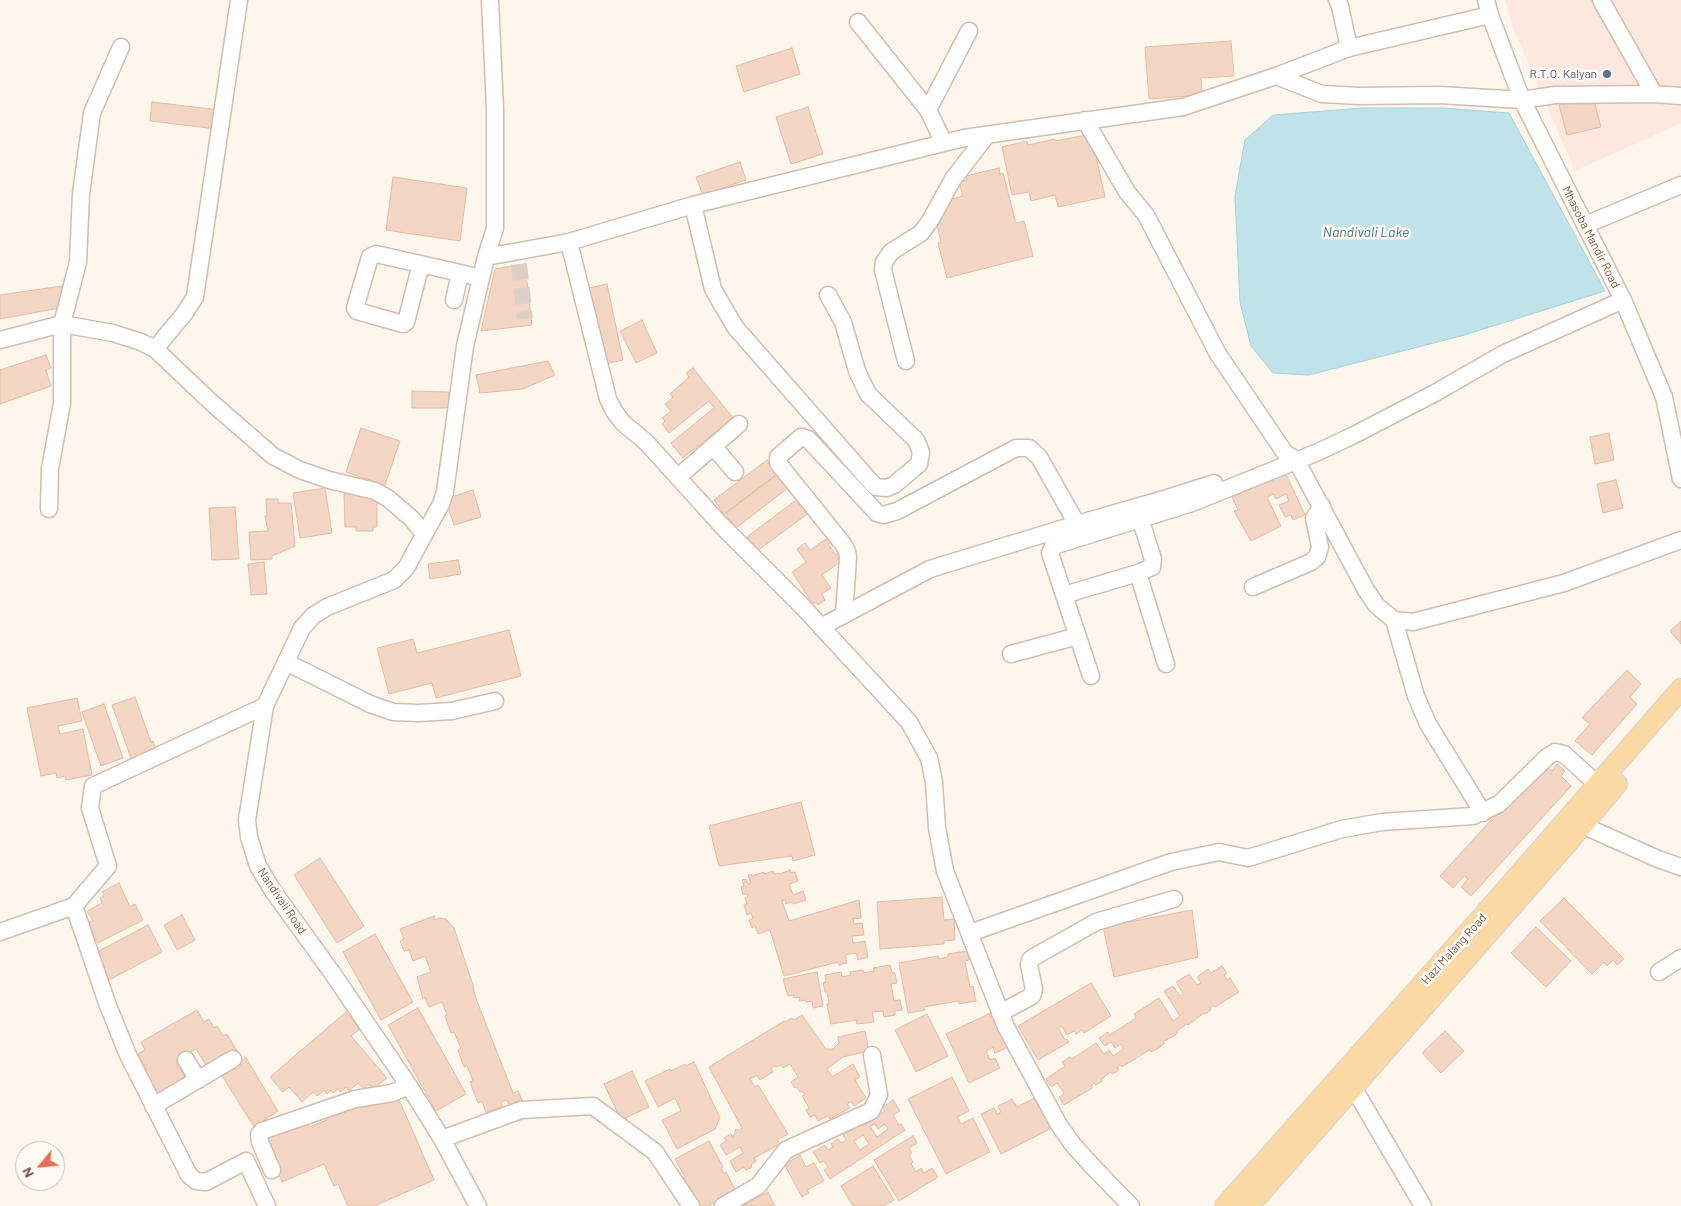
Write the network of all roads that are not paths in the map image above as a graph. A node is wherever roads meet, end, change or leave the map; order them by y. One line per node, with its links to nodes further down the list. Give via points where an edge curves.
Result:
1 (239, 0): 31 (street, via 196,297)
2 (490, 0): 22 (street, Nandivali Road, via 495,108 495,228)
3 (1337, 0): 9 (street)
4 (1601, 0): 11 (street)
5 (1488, 8): 9 (street); 13 (street, Mhasoba Mandir Road)
6 (858, 22): 14 (street)
7 (969, 31): 14 (street)
8 (121, 47): 29 (street, via 92,113 81,194 78,262)
9 (1349, 48): 10 (street)
10 (1276, 76): 13 (street, via 1322,94 1440,95); 15 (street, via 1183,107)
11 (1654, 94): 12 (street); 13 (street, via 1555,95)
12 (1681, 96)
13 (1522, 100): 20 (street, Mhasoba Mandir Road)
14 (928, 110): 17 (street)
15 (1085, 120): 16 (street); 35 (street, via 1127,192 1146,215 1218,354)
16 (987, 135): 17 (street); 32 (street, via 954,179 930,222 921,233 891,252 884,262 883,270)
17 (944, 143): 19 (street)
18 (1681, 185): 20 (street)
19 (693, 205): 21 (street); 26 (street, via 713,289 735,326 871,482 876,487 887,488 918,464 921,452 916,440 868,394 842,322)
20 (1585, 225): 28 (street, Mhasoba Mandir Road)
21 (569, 242): 22 (street, via 519,258); 37 (street, via 608,399 623,423 646,442)
22 (486, 257): 25 (street, Nandivali Road)
23 (421, 264): 23 (street, via 376,254 370,257 356,311 403,324 406,322); 24 (street)
24 (460, 273): 25 (street); 27 (street)
25 (481, 278): 43 (street, Nandivali Road, via 465,346 445,492)
26 (828, 295)
27 (454, 300)
28 (1623, 300): 35 (street, via 1503,354 1354,435); 38 (street, Mhasoba Mandir Road, via 1664,397)
29 (62, 324): 30 (street); 31 (street, via 113,333); 40 (street, via 62,403 50,468)
30 (0, 340)
31 (155, 349): 43 (street, via 273,456 321,478 376,490 412,519)
32 (906, 361)
33 (739, 424): 34 (street)
34 (713, 446): 36 (street); 37 (street)
35 (1291, 456): 39 (street); 41 (street, via 1192,503); 42 (street, via 1218,482)
36 (735, 472)
37 (678, 477): 50 (street)
38 (1681, 479)
39 (1322, 506): 46 (street, via 1314,518 1320,547 1317,557); 49 (street, via 1366,590 1377,606)
40 (49, 509)
41 (1140, 518): 45 (street, via 1154,562 1152,567); 47 (street, via 1051,548)
42 (1077, 524): 48 (street, via 930,569); 48 (street, via 1039,457 1028,448 1016,448 897,511 882,515 808,439 802,438 778,456 778,462 847,551)
43 (424, 534): 53 (street, Nandivali Road, via 406,568 394,580 327,607 313,616 302,628)
44 (1681, 540): 49 (street, via 1564,583 1413,622)
45 (1138, 572): 47 (street); 54 (street)
46 (1253, 587)
47 (1064, 595): 51 (street)
48 (844, 614): 50 (street)
49 (1394, 620): 61 (street, via 1416,696 1428,724)
50 (821, 627): 67 (street, via 909,722 929,758 937,828 946,871)
51 (1078, 636): 52 (street); 55 (street)
52 (1011, 654)
53 (286, 662): 57 (street, via 393,712 452,711); 58 (street, Nandivali Road)
54 (1166, 664)
55 (1091, 676)
56 (1681, 689): 60 (main road, Hazi Malang Road)
57 (495, 701)
58 (265, 706): 65 (street, via 93,786 90,808 108,866); 75 (street, Nandivali Road, via 247,820 258,866 272,891)
59 (1681, 710): 62 (main road, Hazi Malang Road)
60 (1598, 785): 61 (street, via 1564,754 1555,752 1500,804); 62 (main road, Hazi Malang Road)
61 (1483, 813): 67 (street, via 1342,829 1248,858 1219,852 1171,862)
62 (1576, 820): 63 (street); 76 (main road, Hazi Malang Road, via 1557,855); 85 (main road, Hazi Malang Road, via 1482,917)
63 (1681, 867)
64 (1174, 899): 70 (street, via 1096,922 1034,957 1029,965 1034,989 1032,996)
65 (74, 906): 66 (street); 77 (street, via 107,1003)
66 (0, 932)
67 (970, 933): 70 (street)
68 (1681, 958): 69 (street)
69 (1659, 972)
70 (1000, 1012): 84 (street, via 1059,1125 1074,1146)
71 (872, 1056): 83 (street, via 879,1095 871,1111 786,1150 758,1186)
72 (186, 1060): 74 (street)
73 (233, 1060): 74 (street)
74 (198, 1080): 77 (street)
75 (409, 1086): 78 (street, Nandivali Road); 79 (street, via 392,1093 355,1099 262,1131 260,1142)
76 (1353, 1087): 86 (main road, Hazi Malang Road); 87 (street)
77 (153, 1106): 80 (street, via 188,1175 196,1181 206,1182 246,1161)
78 (442, 1139): 81 (street, Nandivali Road); 82 (street, via 521,1110 594,1106 656,1152)
79 (272, 1170)
80 (267, 1206)
81 (478, 1206)
82 (690, 1206)
83 (723, 1206)
84 (1131, 1206)
85 (1225, 1206)
86 (1249, 1206)
87 (1423, 1206)

